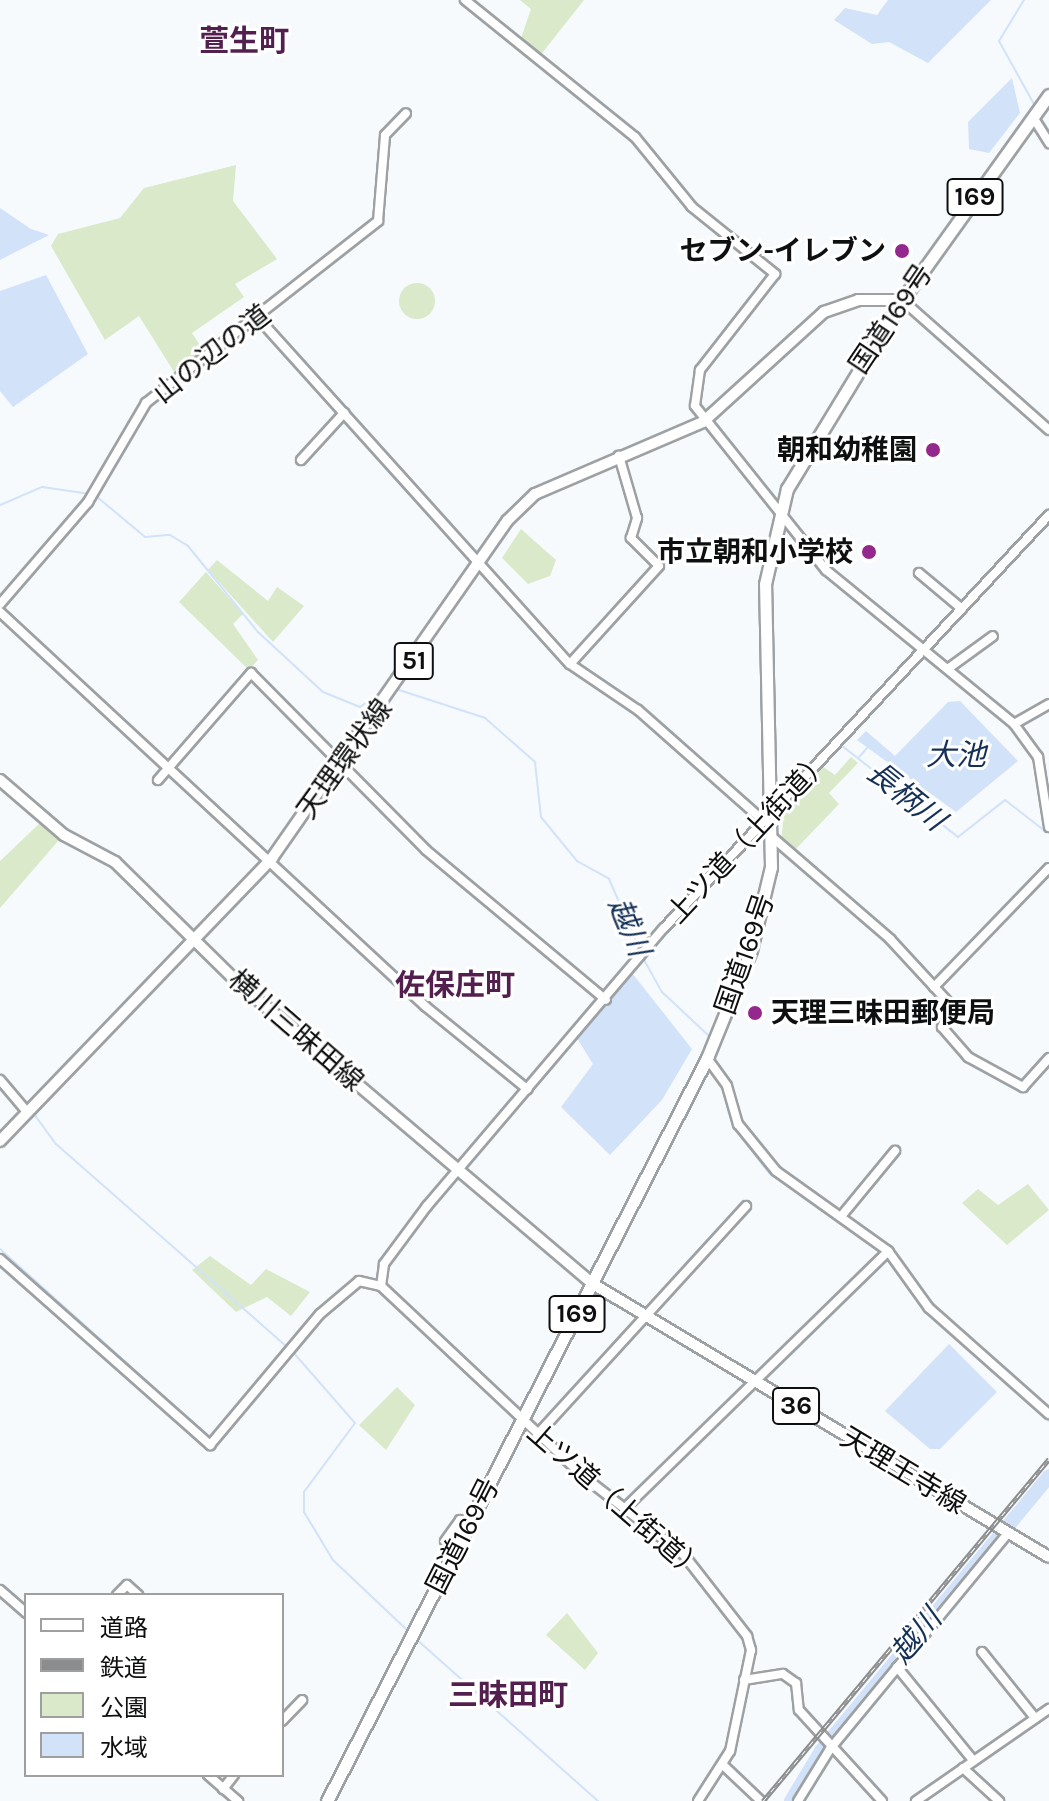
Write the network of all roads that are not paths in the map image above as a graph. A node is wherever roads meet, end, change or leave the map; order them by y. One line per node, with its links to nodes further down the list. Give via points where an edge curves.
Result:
1 (465, 0): 9 (street, via 635,137 692,207 775,274 700,370 695,406)
2 (1049, 95): 4 (highway, 国道169号 / 169)
3 (406, 113): 7 (street, 山の辺の道, via 385,135 378,221)
4 (1033, 117): 5 (street); 6 (highway, 国道169号 / 169)
5 (1049, 143)
6 (902, 300): 9 (main road, 天理環状線 / 51, via 858,300 815,317); 10 (street); 14 (highway, 国道169号 / 169, via 812,438)
7 (259, 319): 8 (street); 17 (street, 山の辺の道, via 146,403 88,502)
8 (344, 413): 12 (street); 15 (street)
9 (703, 422): 11 (main road, 天理環状線 / 51); 14 (street)
10 (1049, 430)
11 (619, 456): 15 (main road, 天理環状線 / 51, via 535,494); 22 (street, via 637,518 631,538 659,566)
12 (301, 460)
13 (1049, 515): 18 (street, 上ツ道（上街道）)
14 (779, 517): 21 (street, via 837,580); 30 (highway, 国道169号 / 169, via 765,584)
15 (479, 561): 22 (street); 26 (main road, 天理環状線 / 51)
16 (919, 573): 18 (street)
17 (0, 604)
18 (962, 609): 21 (street, 上ツ道（上街道）)
19 (0, 612): 27 (street)
20 (993, 636): 23 (street)
21 (923, 647): 23 (street); 30 (street, 上ツ道（上街道）)
22 (570, 664): 31 (street, via 638,710)
23 (949, 668): 25 (street)
24 (1049, 704): 25 (street)
25 (1014, 724): 32 (street, via 1038,757)
26 (344, 764): 27 (street, via 251,673); 34 (main road, 天理環状線 / 51); 38 (street, via 495,913)
27 (168, 768): 29 (street); 34 (street)
28 (0, 780): 36 (main road, 横川三昧田線, via 64,835 115,862)
29 (158, 780)
30 (771, 809): 31 (street, 上ツ道（上街道）); 33 (highway, 国道169号 / 169)
31 (761, 819): 38 (street, 上ツ道（上街道）)
32 (1049, 827)
33 (772, 837): 37 (street); 39 (highway, 国道169号 / 169, via 760,924)
34 (272, 858): 36 (main road, 天理環状線 / 51); 42 (street, via 425,1006)
35 (1049, 868): 37 (street)
36 (197, 943): 43 (main road, 天理環状線 / 51); 46 (main road, 横川三昧田線)
37 (934, 987): 40 (street, via 951,1005 942,1027 968,1057 1023,1087)
38 (606, 1000): 42 (street, 上ツ道（上街道）)
39 (707, 1058): 48 (street, via 727,1086 738,1124 776,1171); 51 (highway, 国道169号 / 169)
40 (1049, 1058)
41 (0, 1080): 43 (street)
42 (527, 1089): 46 (street, 上ツ道（上街道）)
43 (28, 1113): 44 (main road, 天理環状線 / 51)
44 (0, 1141)
45 (895, 1151): 48 (street)
46 (457, 1169): 51 (main road, 横川三昧田線); 52 (street, 上ツ道（上街道）, via 384,1264)
47 (746, 1206): 53 (street)
48 (843, 1214): 49 (street)
49 (888, 1251): 54 (street); 55 (street, via 929,1308)
50 (0, 1259): 52 (street, via 210,1445 320,1314 359,1281)
51 (593, 1284): 53 (main road, 天理王寺線 / 36); 56 (highway, 国道169号 / 169)
52 (381, 1286): 56 (street, 上ツ道（上街道）)
53 (646, 1317): 54 (main road, 天理王寺線 / 36); 57 (street)
54 (757, 1383): 58 (street); 60 (main road, 天理王寺線 / 36)
55 (1049, 1414)
56 (522, 1420): 57 (street, 上ツ道（上街道）); 59 (highway, 国道169号 / 169)
57 (537, 1435): 58 (street, 上ツ道（上街道）)
58 (626, 1507): 69 (street, 上ツ道（上街道）, via 684,1555 730,1610 751,1650)
59 (471, 1521): 61 (street, via 460,1520); 82 (highway, 国道169号 / 169)
60 (1004, 1531): 62 (main road, 天理王寺線 / 36); 68 (street)
61 (445, 1541)
62 (1049, 1557)
63 (0, 1590): 66 (street)
64 (119, 1593): 65 (street, via 127,1585)
65 (136, 1593)
66 (24, 1611)
67 (982, 1652): 72 (street)
68 (897, 1667): 74 (street); 75 (street)
69 (744, 1680): 74 (street, via 789,1677 799,1710); 76 (street, 上ツ道（上街道）)
70 (302, 1700): 73 (street)
71 (1049, 1709): 72 (street)
72 (1035, 1718): 75 (street)
73 (284, 1719)
74 (830, 1749): 85 (street); 86 (street)
75 (972, 1759): 77 (street)
76 (724, 1766): 83 (street, 上ツ道（上街道）); 84 (street)
77 (963, 1768): 87 (street); 88 (street)
78 (210, 1777): 80 (street)
79 (232, 1777): 80 (street)
80 (223, 1789): 81 (street)
81 (238, 1801)
82 (327, 1801)
83 (698, 1801)
84 (761, 1801)
85 (798, 1801)
86 (882, 1801)
87 (916, 1801)
88 (999, 1801)

